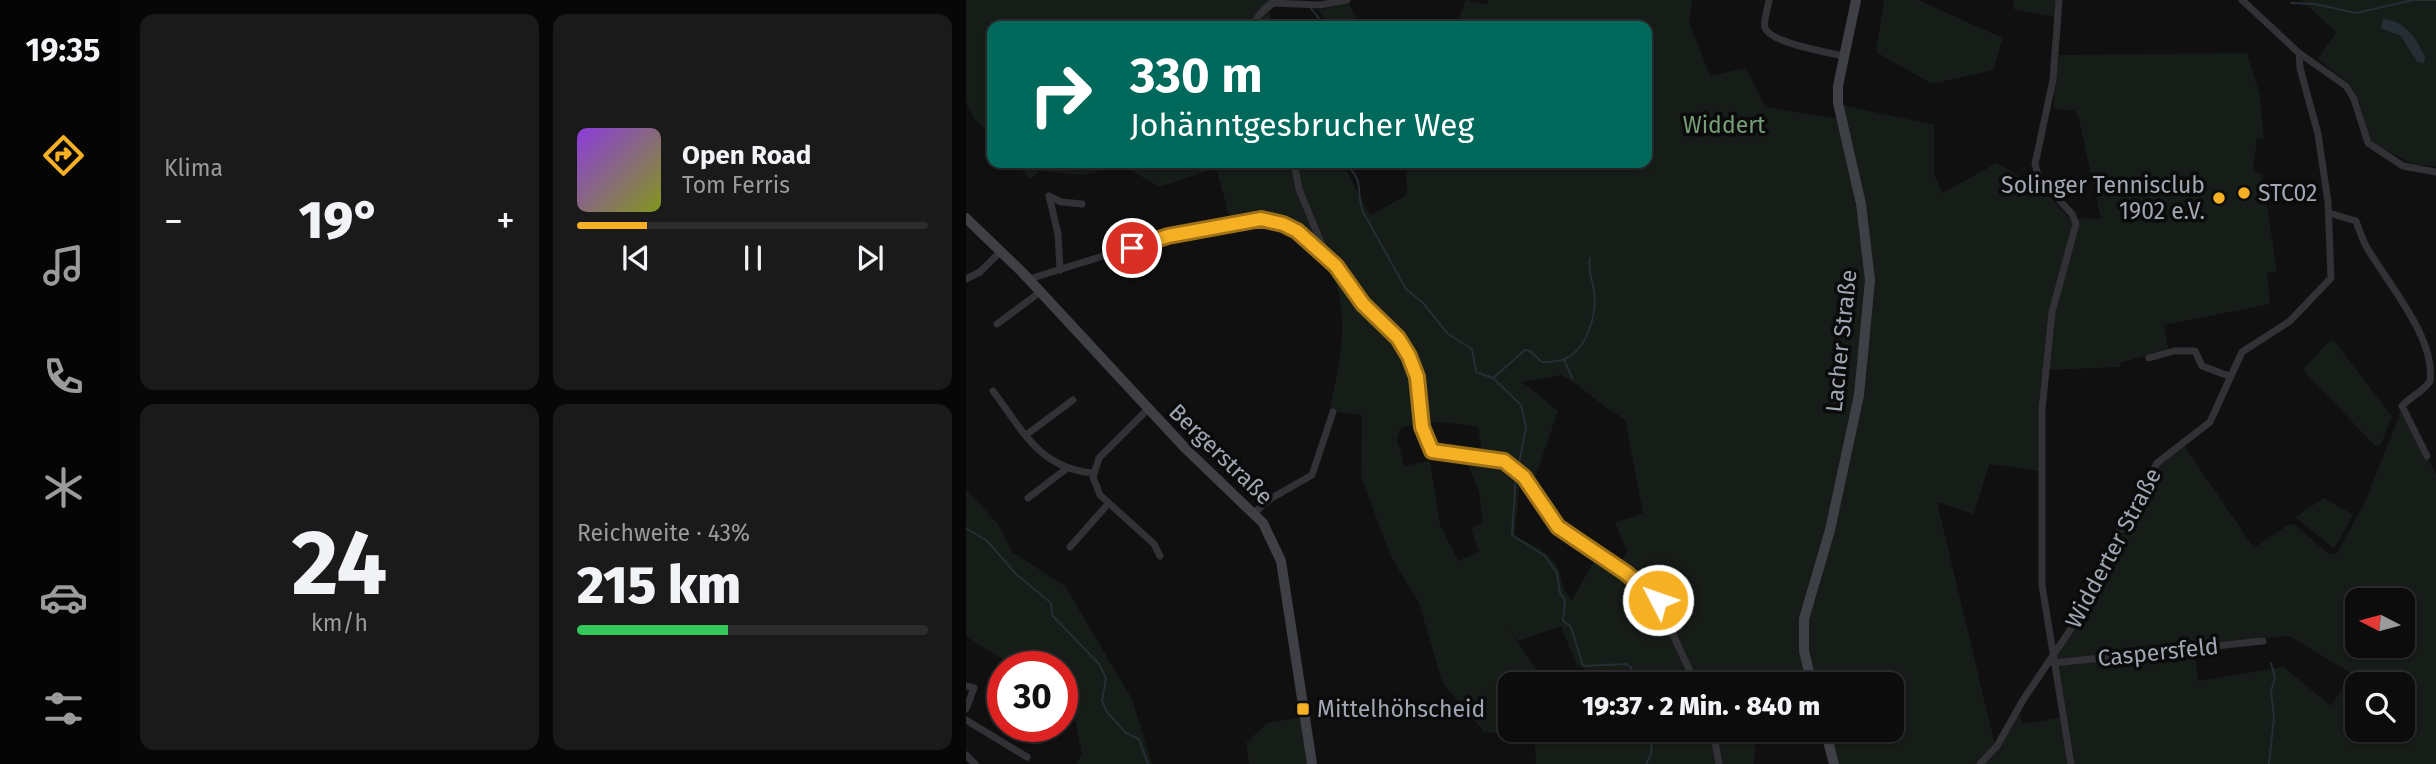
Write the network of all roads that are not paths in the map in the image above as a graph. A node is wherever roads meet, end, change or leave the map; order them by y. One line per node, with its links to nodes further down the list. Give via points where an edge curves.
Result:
1 (1348, 0): 6 (street, via 1315,5 1273,3)
2 (1769, 0): 8 (street, via 1764,23 1772,35)
3 (1856, 0): 8 (street, Lacher Straße)
4 (2059, 0): 37 (street, via 2053,80 2035,160 2039,178 2076,224 2052,312 2042,410 2041,574)
5 (2242, 0): 7 (street)
6 (1255, 21)
7 (2299, 53): 10 (street, via 2334,75 2350,92 2368,143 2403,166); 12 (street, Widderter Straße, via 2318,134)
8 (1843, 56): 39 (street, Lacher Straße, via 1838,103 1861,204 1870,280 1859,395 1830,530 1804,619)
9 (1295, 168): 15 (street)
10 (2436, 172)
11 (1082, 204): 16 (street, via 1049,196)
12 (2329, 213): 22 (street, Widderter Straße, via 2329,282 2290,321 2242,352); 28 (street, via 2356,221 2367,248 2417,310 2432,342 2432,377 2402,407)
13 (966, 218): 14 (street, Bergerstraße)
14 (1001, 251): 17 (street); 18 (street, Bergerstraße)
15 (1327, 258): 16 (street, via 1290,227 1261,219 1168,236); 38 (street, via 1409,356 1417,377 1422,427 1432,451 1494,458 1517,471 1558,527 1658,600)
16 (1060, 270): 18 (street)
17 (966, 279)
18 (1029, 279): 19 (street, Bergerstraße)
19 (1040, 292): 20 (street); 25 (street, Bergerstraße)
20 (997, 324)
21 (2149, 358): 22 (street, via 2195,351 2202,366)
22 (2229, 376): 37 (street, Widderter Straße, via 2210,422 2156,466 2119,531 2091,599)
23 (993, 391): 27 (street)
24 (1073, 400): 27 (street)
25 (1148, 409): 30 (street, via 1102,454); 33 (street, Bergerstraße)
26 (1333, 412): 33 (street, via 1312,475)
27 (1026, 435): 29 (street, via 1046,458)
28 (2427, 456)
29 (1066, 469): 30 (street); 31 (street)
30 (1093, 472): 32 (street, via 1096,488)
31 (1028, 498)
32 (1108, 504): 34 (street); 35 (street, via 1154,544)
33 (1255, 512): 48 (street, Bergerstraße, via 1281,561)
34 (1070, 547)
35 (1160, 556)
36 (2263, 641): 37 (street, Caspersfeld)
37 (2052, 661): 51 (street, Widderter Straße, via 1997,746); 52 (street)
38 (1691, 672)
39 (1809, 672)
40 (971, 686): 41 (street)
41 (966, 709)
42 (966, 720): 46 (street)
43 (1715, 742): 49 (street)
44 (1828, 742): 50 (street)
45 (966, 755): 47 (street)
46 (1027, 757)
47 (975, 764)
48 (1312, 764)
49 (1719, 764)
50 (1834, 764)
51 (1980, 764)
52 (2071, 764)

